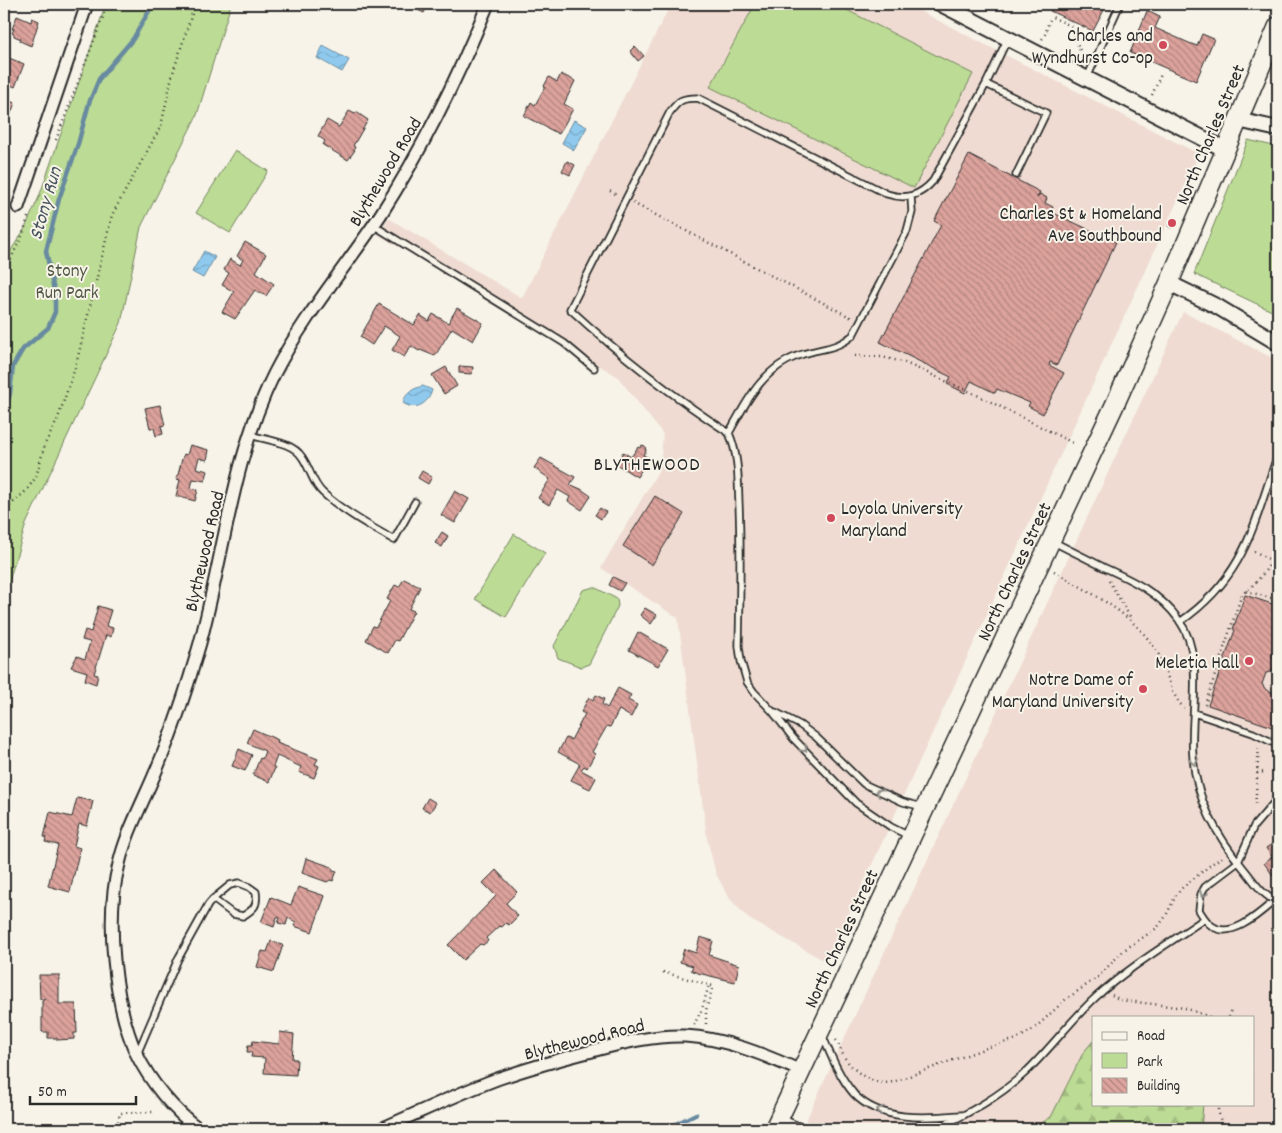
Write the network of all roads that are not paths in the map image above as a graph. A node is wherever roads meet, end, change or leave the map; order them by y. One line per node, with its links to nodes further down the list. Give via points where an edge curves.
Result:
1 (87, 4): 14 (street)
2 (488, 4): 15 (street, Blythewood Road, via 431,130)
3 (1120, 4): 7 (lane)
4 (949, 6): 6 (street)
5 (1278, 26): 9 (main road, North Charles Street)
6 (1008, 38): 7 (street); 8 (lane)
7 (1087, 78): 11 (street)
8 (986, 84): 12 (lane, via 1046,113); 13 (lane, via 933,181)
9 (1238, 120): 10 (street); 11 (main road, North Charles Street)
10 (1278, 129)
11 (1226, 150): 16 (main road, North Charles Street)
12 (1016, 175)
13 (911, 197): 19 (lane, via 912,212 907,231 853,335 846,342 828,349 803,354 768,374 751,394); 19 (lane, via 887,194 698,98 678,102 670,112 570,309 643,372)
14 (18, 206)
15 (374, 225): 18 (lane, via 564,343); 20 (street, Blythewood Road, via 285,354 261,403)
16 (1169, 283): 17 (street, via 1227,312); 23 (main road, North Charles Street)
17 (1278, 343)
18 (594, 368)
19 (729, 433): 25 (lane, via 738,475 741,661 747,682)
20 (250, 436): 22 (lane, via 298,451 317,487 325,495 394,540); 36 (street, Blythewood Road, via 191,673 126,842 116,879 112,932 115,970)
21 (1278, 458): 24 (lane, via 1246,546 1231,573 1203,605)
22 (415, 502)
23 (1051, 541): 24 (lane, via 1143,586 1169,607); 29 (main road, North Charles Street)
24 (1180, 622): 26 (lane, via 1192,653)
25 (773, 712): 29 (lane, one-way to 25, via 864,784 816,737); 30 (lane, one-way to 30, via 793,738 856,804)
26 (1194, 713): 27 (lane); 31 (lane, one-way to 31, via 1195,775 1208,815)
27 (1278, 745)
28 (1278, 798): 31 (lane, via 1259,819)
29 (925, 808): 30 (main road, North Charles Street)
30 (911, 837): 35 (main road, North Charles Street)
31 (1238, 862): 33 (lane, via 1259,889); 34 (lane, one-way to 34, via 1201,894 1199,902)
32 (213, 899): 32 (lane, via 230,885 239,883 256,892 257,900 253,910 243,916 233,914); 36 (lane, via 178,958)
33 (1276, 902): 34 (lane, via 1237,927 1219,930)
34 (1204, 919): 38 (lane, via 1114,983 1086,1006 1027,1071 992,1100)
35 (827, 1035): 37 (main road, North Charles Street); 38 (lane, one-way to 35, via 912,1117 872,1107 849,1087 835,1063)
36 (137, 1054): 40 (street, Blythewood Road, via 168,1100)
37 (801, 1071): 39 (main road, North Charles Street); 41 (street, Blythewood Road, via 710,1040 686,1036 657,1038 543,1064 479,1086)
38 (963, 1115): 43 (lane)
39 (777, 1123): 42 (lane)
40 (199, 1129)
41 (381, 1129)
42 (805, 1129)
43 (936, 1129)

